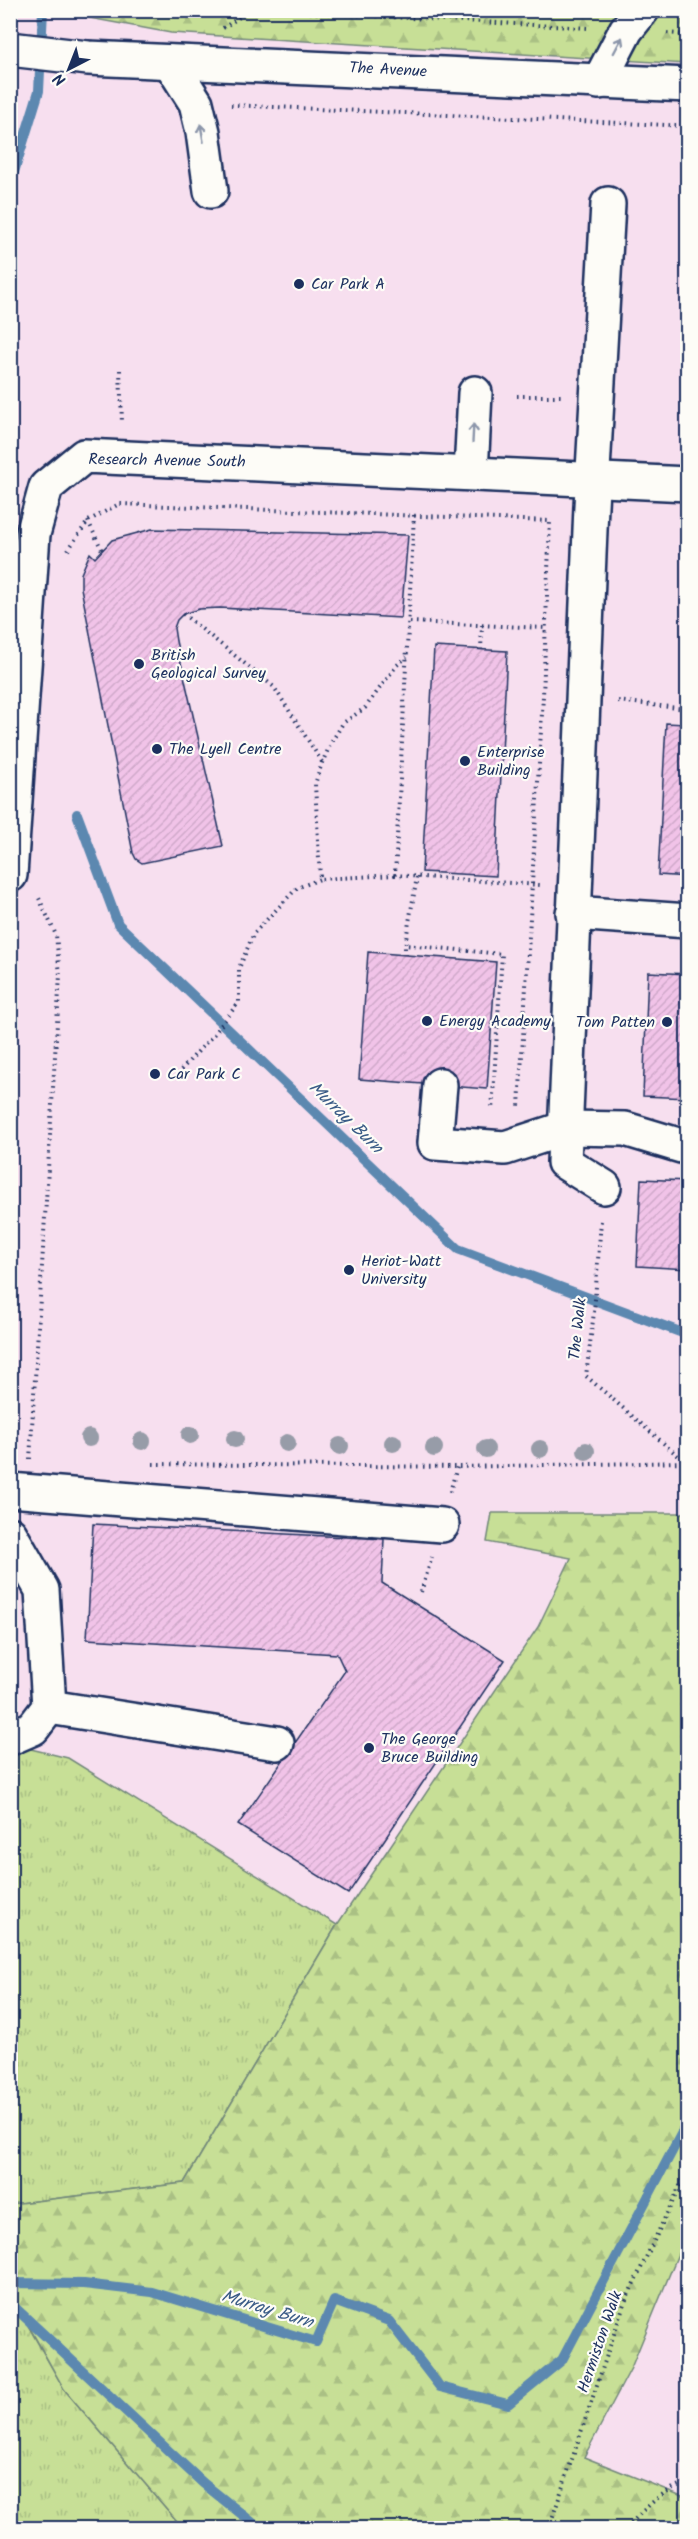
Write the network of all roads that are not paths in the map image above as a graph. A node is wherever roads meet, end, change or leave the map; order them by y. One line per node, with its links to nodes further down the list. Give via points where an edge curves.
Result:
1 (634, 20): 4 (street, one-way to 1)
2 (10, 50): 3 (street, The Avenue)
3 (170, 62): 4 (street, The Avenue); 6 (street, one-way to 3, via 196,103)
4 (599, 82): 5 (street, The Avenue)
5 (687, 85)
6 (211, 191)
7 (608, 204): 10 (street)
8 (475, 393): 9 (street, one-way to 8)
9 (471, 472): 10 (street, Research Avenue South); 12 (street, Research Avenue South, via 84,456 46,487 33,534)
10 (592, 479): 11 (street, Research Avenue South); 13 (street)
11 (687, 484)
12 (24, 882)
13 (573, 900): 14 (street); 16 (street)
14 (687, 921)
15 (440, 1085): 16 (street, via 435,1143 504,1146)
16 (566, 1128): 17 (street, via 625,1129); 18 (street, via 564,1162)
17 (687, 1148)
18 (604, 1187)
19 (10, 1490): 20 (street)
20 (442, 1525)
21 (10, 1534): 22 (street, via 42,1590)
22 (49, 1707): 23 (street, via 33,1728); 24 (street)
23 (10, 1738)
24 (277, 1743)

